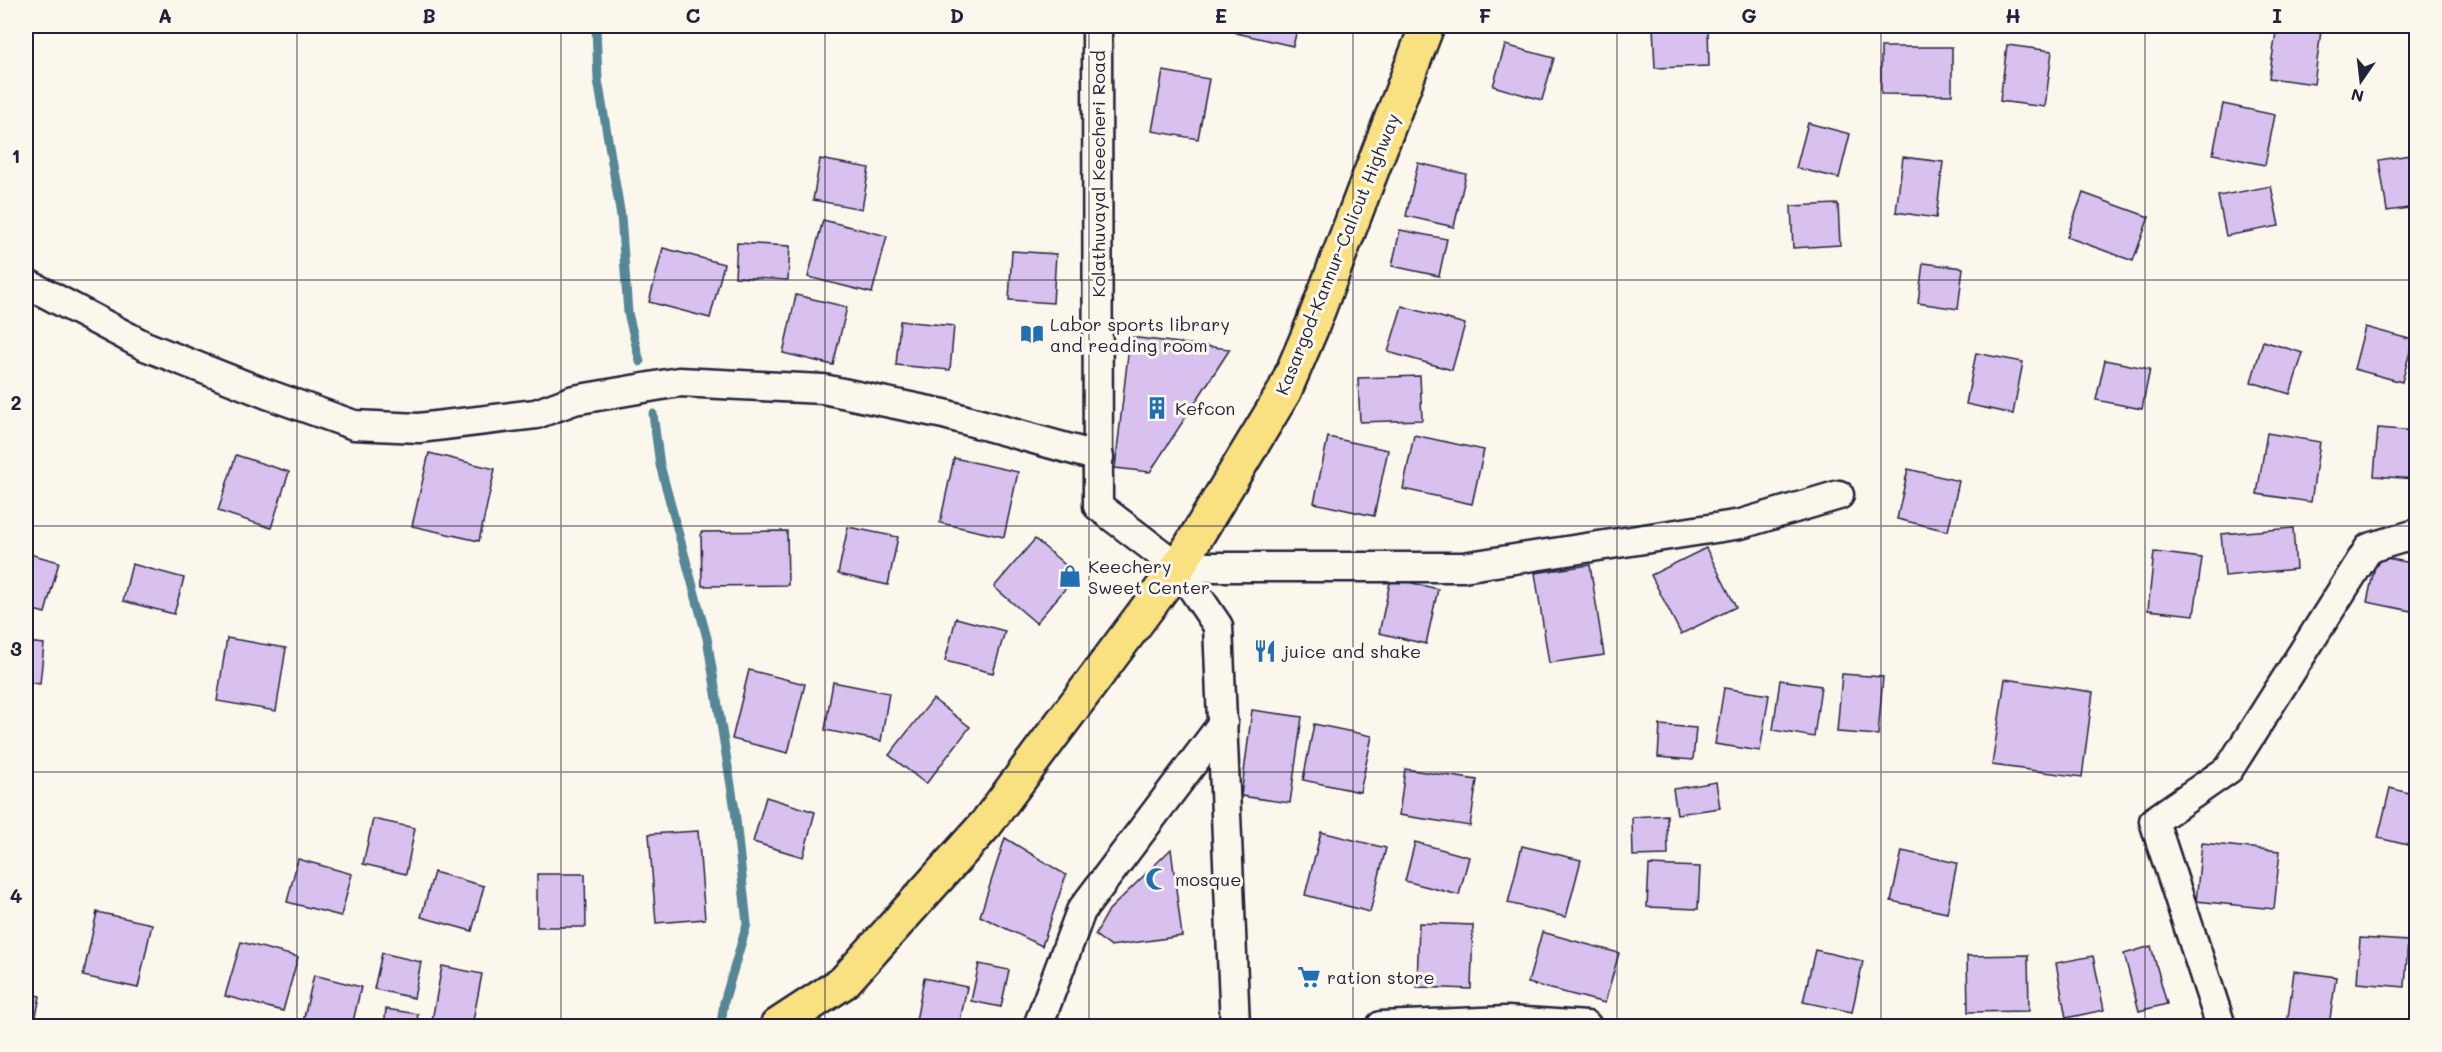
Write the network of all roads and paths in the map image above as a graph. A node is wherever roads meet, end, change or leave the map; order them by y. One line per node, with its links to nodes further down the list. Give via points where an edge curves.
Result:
1 (1097, 26): 4 (street, Kolathuvayal Keecheri Road)
2 (1427, 26): 7 (highway, Kasargod-Kannur-Calicut Highway, via 1284,392)
3 (26, 283): 4 (street, via 145,346 354,425 419,428 536,414 574,400 679,382 823,389 944,414)
4 (1099, 457): 7 (street, Kolathuvayal Keecheri Road, via 1098,506)
5 (1839, 495): 7 (street, via 1741,524 1463,567)
6 (2416, 534): 14 (street, via 2369,548 2229,769 2154,821)
7 (1178, 567): 8 (street, Kolathuvayal Keecheri Road, via 1218,626); 9 (highway, Kasargod-Kannur-Calicut Highway, via 986,824 844,982)
8 (1223, 723): 10 (street, via 1081,911); 11 (street, Kolathuvayal Keecheri Road)
9 (777, 1026)
10 (1038, 1026)
11 (1235, 1026)
12 (1381, 1026): 13 (street, via 1507,1021)
13 (1587, 1026)
14 (2221, 1026)

